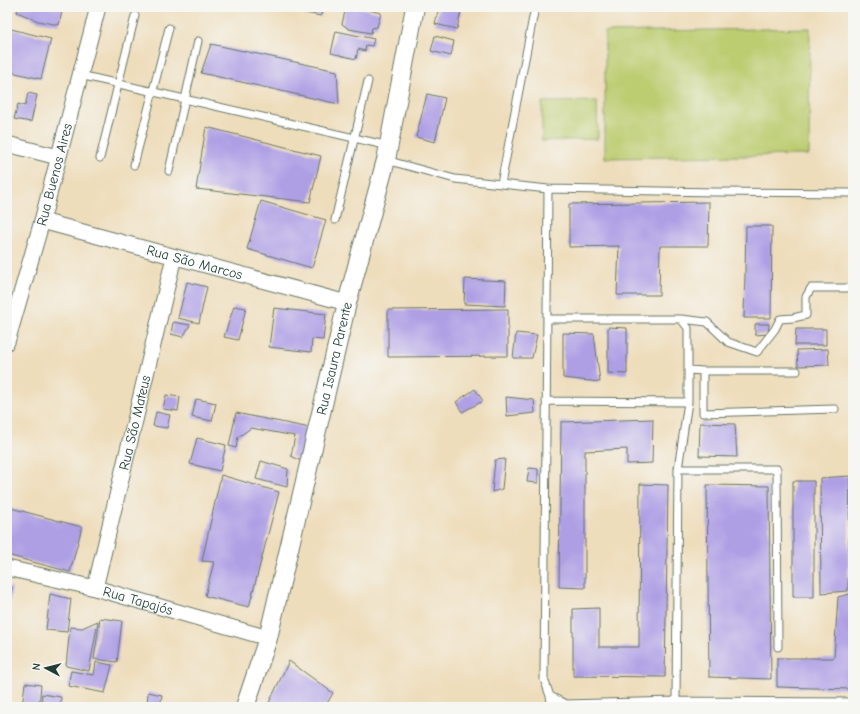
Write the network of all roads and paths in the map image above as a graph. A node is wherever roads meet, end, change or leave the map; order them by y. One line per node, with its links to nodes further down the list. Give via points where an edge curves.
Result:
1 (98, 7): 7 (street, Rua Buenos Aires)
2 (415, 7): 14 (street, Rua Isaura Parente)
3 (535, 7): 19 (lane)
4 (135, 16): 9 (lane)
5 (169, 28): 10 (lane)
6 (198, 41): 11 (lane)
7 (80, 75): 9 (lane); 15 (street, Rua Buenos Aires)
8 (368, 81): 12 (lane)
9 (118, 84): 10 (lane); 16 (lane)
10 (152, 92): 11 (lane); 17 (lane)
11 (185, 99): 12 (lane); 18 (lane)
12 (355, 138): 14 (lane); 22 (lane)
13 (7, 144): 15 (street)
14 (388, 153): 19 (lane, via 455,179); 26 (street, Rua Isaura Parente)
15 (58, 157): 23 (street, Rua Buenos Aires)
16 (100, 158)
17 (134, 165)
18 (169, 171)
19 (501, 184): 20 (lane)
20 (548, 189): 21 (lane); 27 (lane)
21 (853, 193)
22 (335, 220)
23 (42, 221): 24 (street, Rua São Marcos); 29 (street, Rua Buenos Aires)
24 (174, 257): 26 (street, Rua São Marcos); 38 (street, Rua São Mateus)
25 (852, 288): 28 (lane, via 811,288 806,297 806,315 780,319 757,352 728,342 707,322)
26 (347, 303): 39 (street, Rua Isaura Parente)
27 (547, 319): 28 (lane); 33 (lane)
28 (681, 319): 30 (lane, via 688,328)
29 (7, 342)
30 (688, 370): 31 (lane); 34 (lane)
31 (703, 371): 32 (lane); 35 (lane, via 703,412)
32 (797, 371)
33 (546, 401): 34 (lane); 41 (lane, via 544,678)
34 (688, 402): 36 (lane)
35 (835, 409)
36 (678, 470): 40 (lane, via 777,469); 42 (lane)
37 (7, 568): 38 (street, Rua Tapajós)
38 (95, 588): 39 (street, Rua Tapajós)
39 (268, 638): 44 (street, Rua Isaura Parente)
40 (778, 647)
41 (550, 696): 42 (lane, via 566,704); 45 (lane)
42 (676, 701): 43 (lane)
43 (853, 702)
44 (245, 707)
45 (552, 707)

